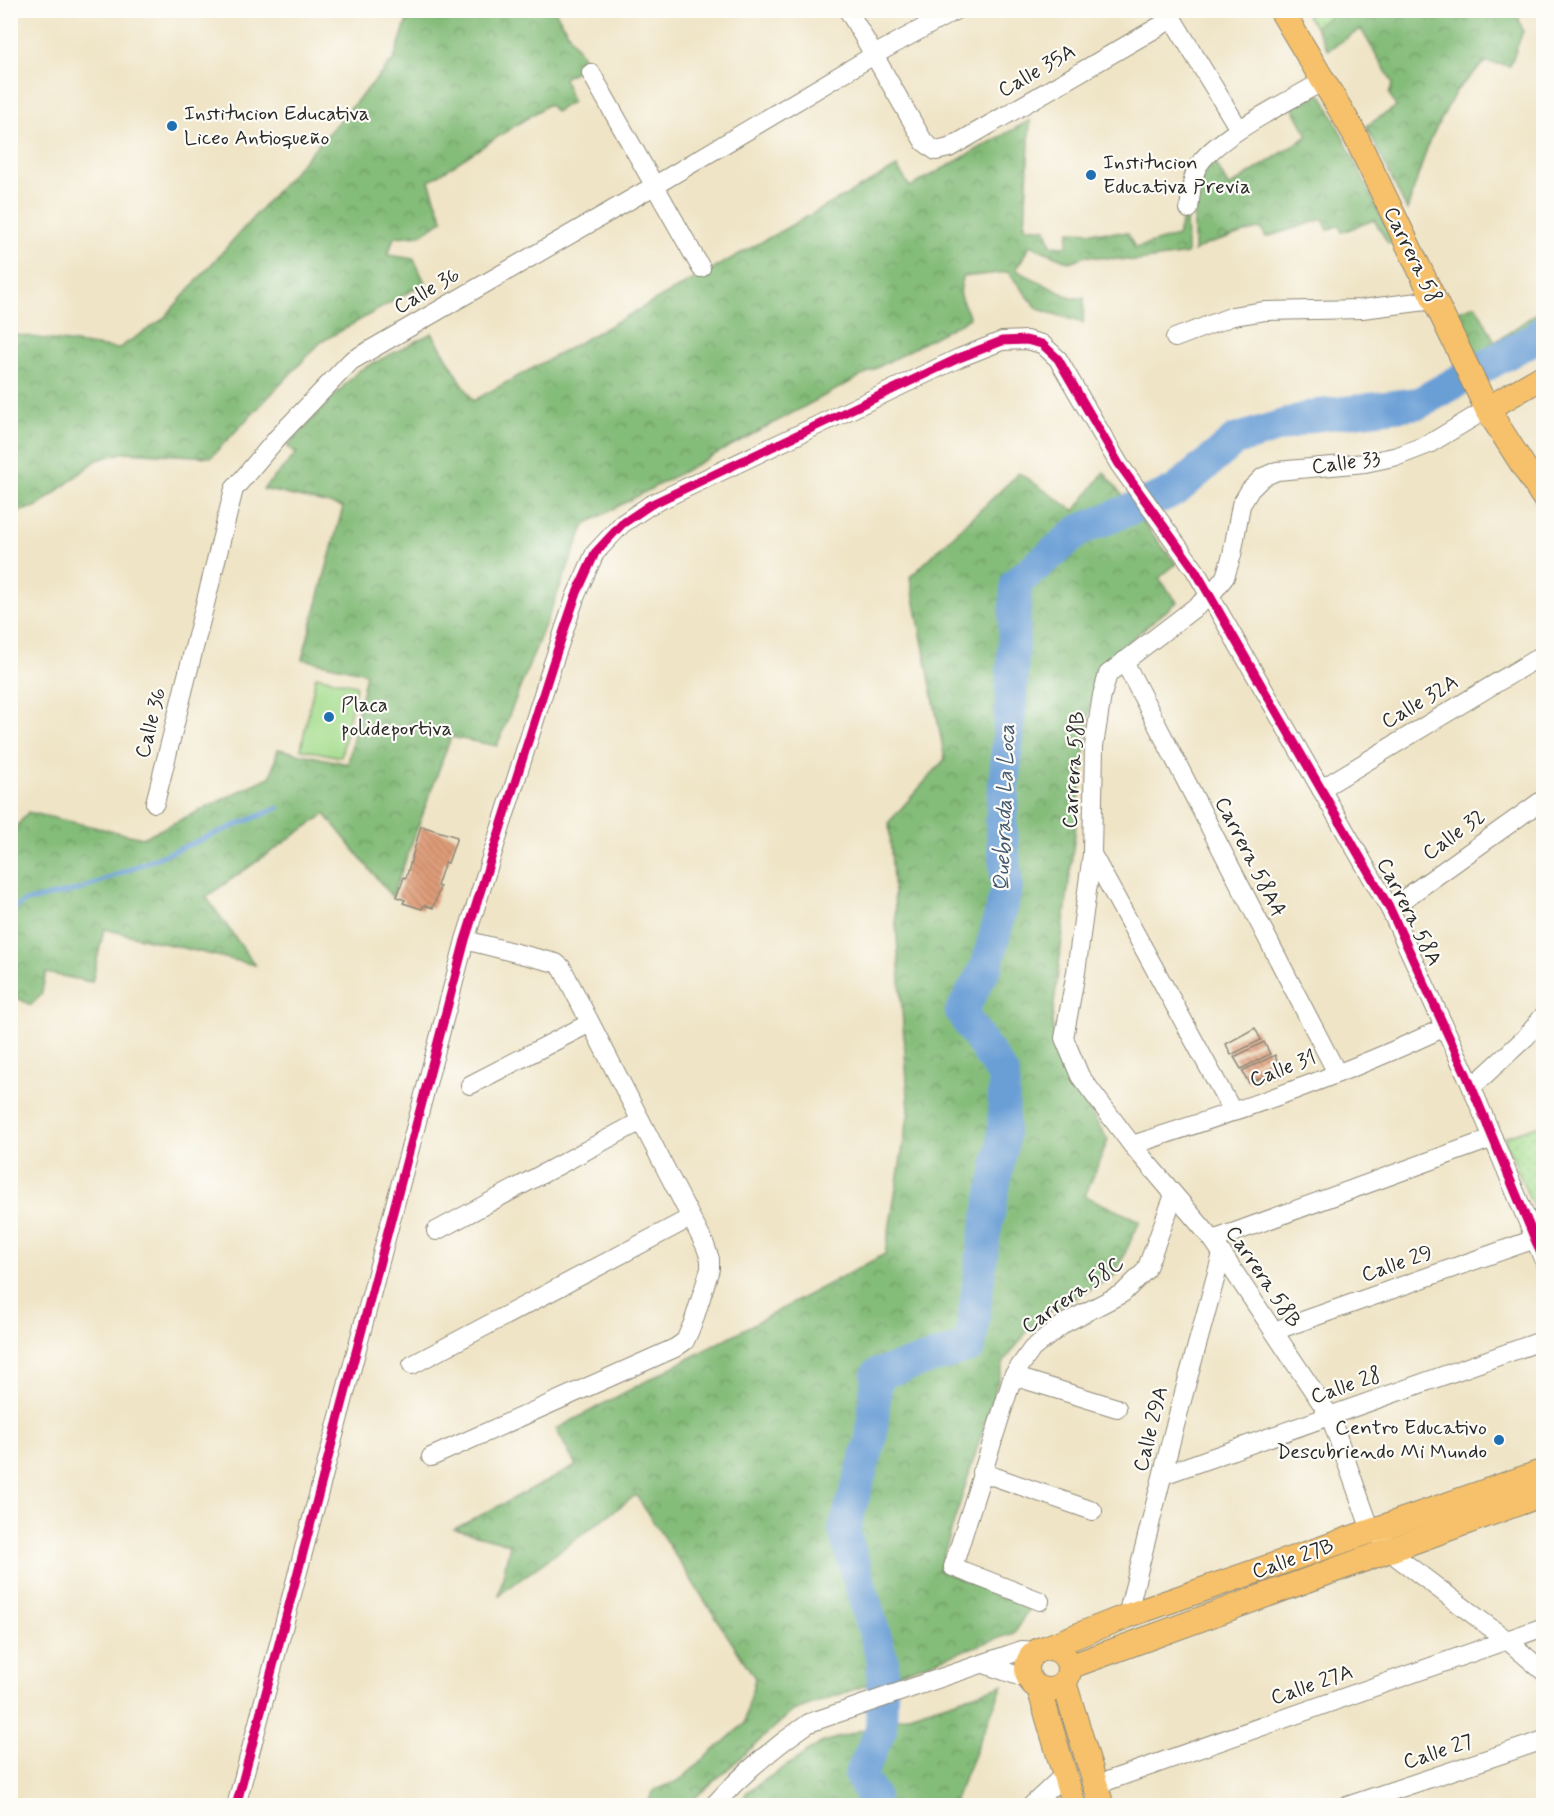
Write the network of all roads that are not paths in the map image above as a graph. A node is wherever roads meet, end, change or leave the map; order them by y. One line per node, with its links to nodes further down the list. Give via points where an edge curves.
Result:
1 (848, 10): 5 (street)
2 (956, 10): 5 (street, Calle 36)
3 (1281, 10): 7 (main road, Carrera 58)
4 (1170, 15): 5 (street, Calle 35A, via 949,148 936,151 924,142); 8 (street)
5 (874, 55): 9 (street, Calle 36)
6 (591, 73): 9 (street)
7 (1323, 81): 8 (street); 12 (main road, Carrera 58, via 1352,129)
8 (1239, 129): 10 (street, via 1205,156 1196,169)
9 (654, 186): 11 (street); 22 (street, Calle 36, via 351,361 234,489)
10 (1189, 209)
11 (701, 268)
12 (1434, 300): 13 (street, via 1362,309 1264,311 1233,316); 15 (main road, Carrera 58)
13 (1176, 338)
14 (1544, 376): 15 (main road, Calle 33)
15 (1487, 409): 16 (main road, Carrera 58); 17 (street, Calle 33, via 1429,444 1398,456 1277,471 1263,477 1241,505 1225,577)
16 (1544, 498)
17 (1210, 596): 19 (street, Carrera 58B); 20 (street, Carrera 58A); 25 (street, Carrera 58A, via 1119,464 1058,359 1042,344 1026,340 1002,341 959,358 650,505 622,524 595,553 576,595)
18 (1544, 654): 20 (street, Calle 32A)
19 (1124, 661): 23 (street, Carrera 58B, via 1108,674 1102,695 1094,746); 29 (street, Carrera 58AA)
20 (1321, 789): 24 (street, Carrera 58A)
21 (1544, 798): 24 (street, Calle 32)
22 (155, 803)
23 (1092, 854): 32 (street, Carrera 58B); 35 (street, Carrera 58B, via 1064,1038 1080,1076)
24 (1390, 909): 28 (street, Carrera 58A)
25 (465, 940): 27 (street, via 556,963); 67 (street, Carrera 58A)
26 (1544, 1015): 31 (street)
27 (590, 1023): 30 (street); 33 (street)
28 (1445, 1027): 29 (street, Calle 31); 31 (street, Carrera 58A)
29 (1337, 1073): 32 (street, Calle 31)
30 (470, 1085)
31 (1472, 1087): 34 (street, Carrera 58A)
32 (1233, 1112): 35 (street, Calle 31)
33 (641, 1121): 37 (street); 38 (street)
34 (1492, 1138): 39 (street, Carrera 58A); 40 (street)
35 (1132, 1145): 36 (street, Carrera 58B)
36 (1174, 1196): 40 (street, Carrera 58B); 45 (street, Carrera 58C, via 1146,1270 1123,1293 1065,1323 1032,1349)
37 (690, 1218): 44 (street); 48 (street, via 710,1259 710,1269 685,1341)
38 (436, 1231)
39 (1535, 1239): 41 (street, Carrera 58A); 42 (street, Calle 29)
40 (1217, 1247): 42 (street, Carrera 58B); 51 (street, Calle 29A)
41 (1544, 1261)
42 (1274, 1331): 47 (street, Carrera 58B)
43 (1544, 1340): 47 (street, Calle 28)
44 (412, 1365)
45 (1012, 1376): 46 (street); 50 (street, Carrera 58C)
46 (1117, 1408)
47 (1330, 1416): 51 (street, Calle 28); 54 (street, Carrera 58B, via 1368,1522)
48 (431, 1457)
49 (1544, 1471): 54 (main road, Calle 27B)
50 (981, 1472): 53 (street); 55 (street, Carrera 58C, via 953,1567)
51 (1163, 1475): 56 (street, Calle 29A)
52 (1544, 1494): 54 (main road, Calle 27B)
53 (1093, 1511)
54 (1383, 1540): 56 (main road, Calle 27B); 58 (street, Carrera 58B, via 1398,1558); 62 (main road, Calle 27B)
55 (1040, 1601)
56 (1127, 1616): 59 (main road, Calle 27B)
57 (1544, 1627): 58 (street, Calle 27A)
58 (1507, 1640): 61 (street, Carrera 58B); 66 (street, Calle 27A)
59 (1040, 1650): 60 (street, Calle 27B, via 1022,1650); 62 (main road, via 1058,1650 1067,1660); 63 (main road, via 1028,1667)
60 (984, 1664): 63 (street); 68 (street, Calle 27B, via 809,1723 744,1772)
61 (1544, 1672)
62 (1067, 1675): 63 (main road, via 1050,1690); 66 (main road)
63 (1035, 1684): 65 (main road)
64 (1544, 1740): 71 (street, Calle 27)
65 (1065, 1774): 69 (street); 70 (main road)
66 (1099, 1795)
67 (236, 1806)
68 (713, 1806)
69 (1030, 1806)
70 (1074, 1806)
71 (1347, 1806)

